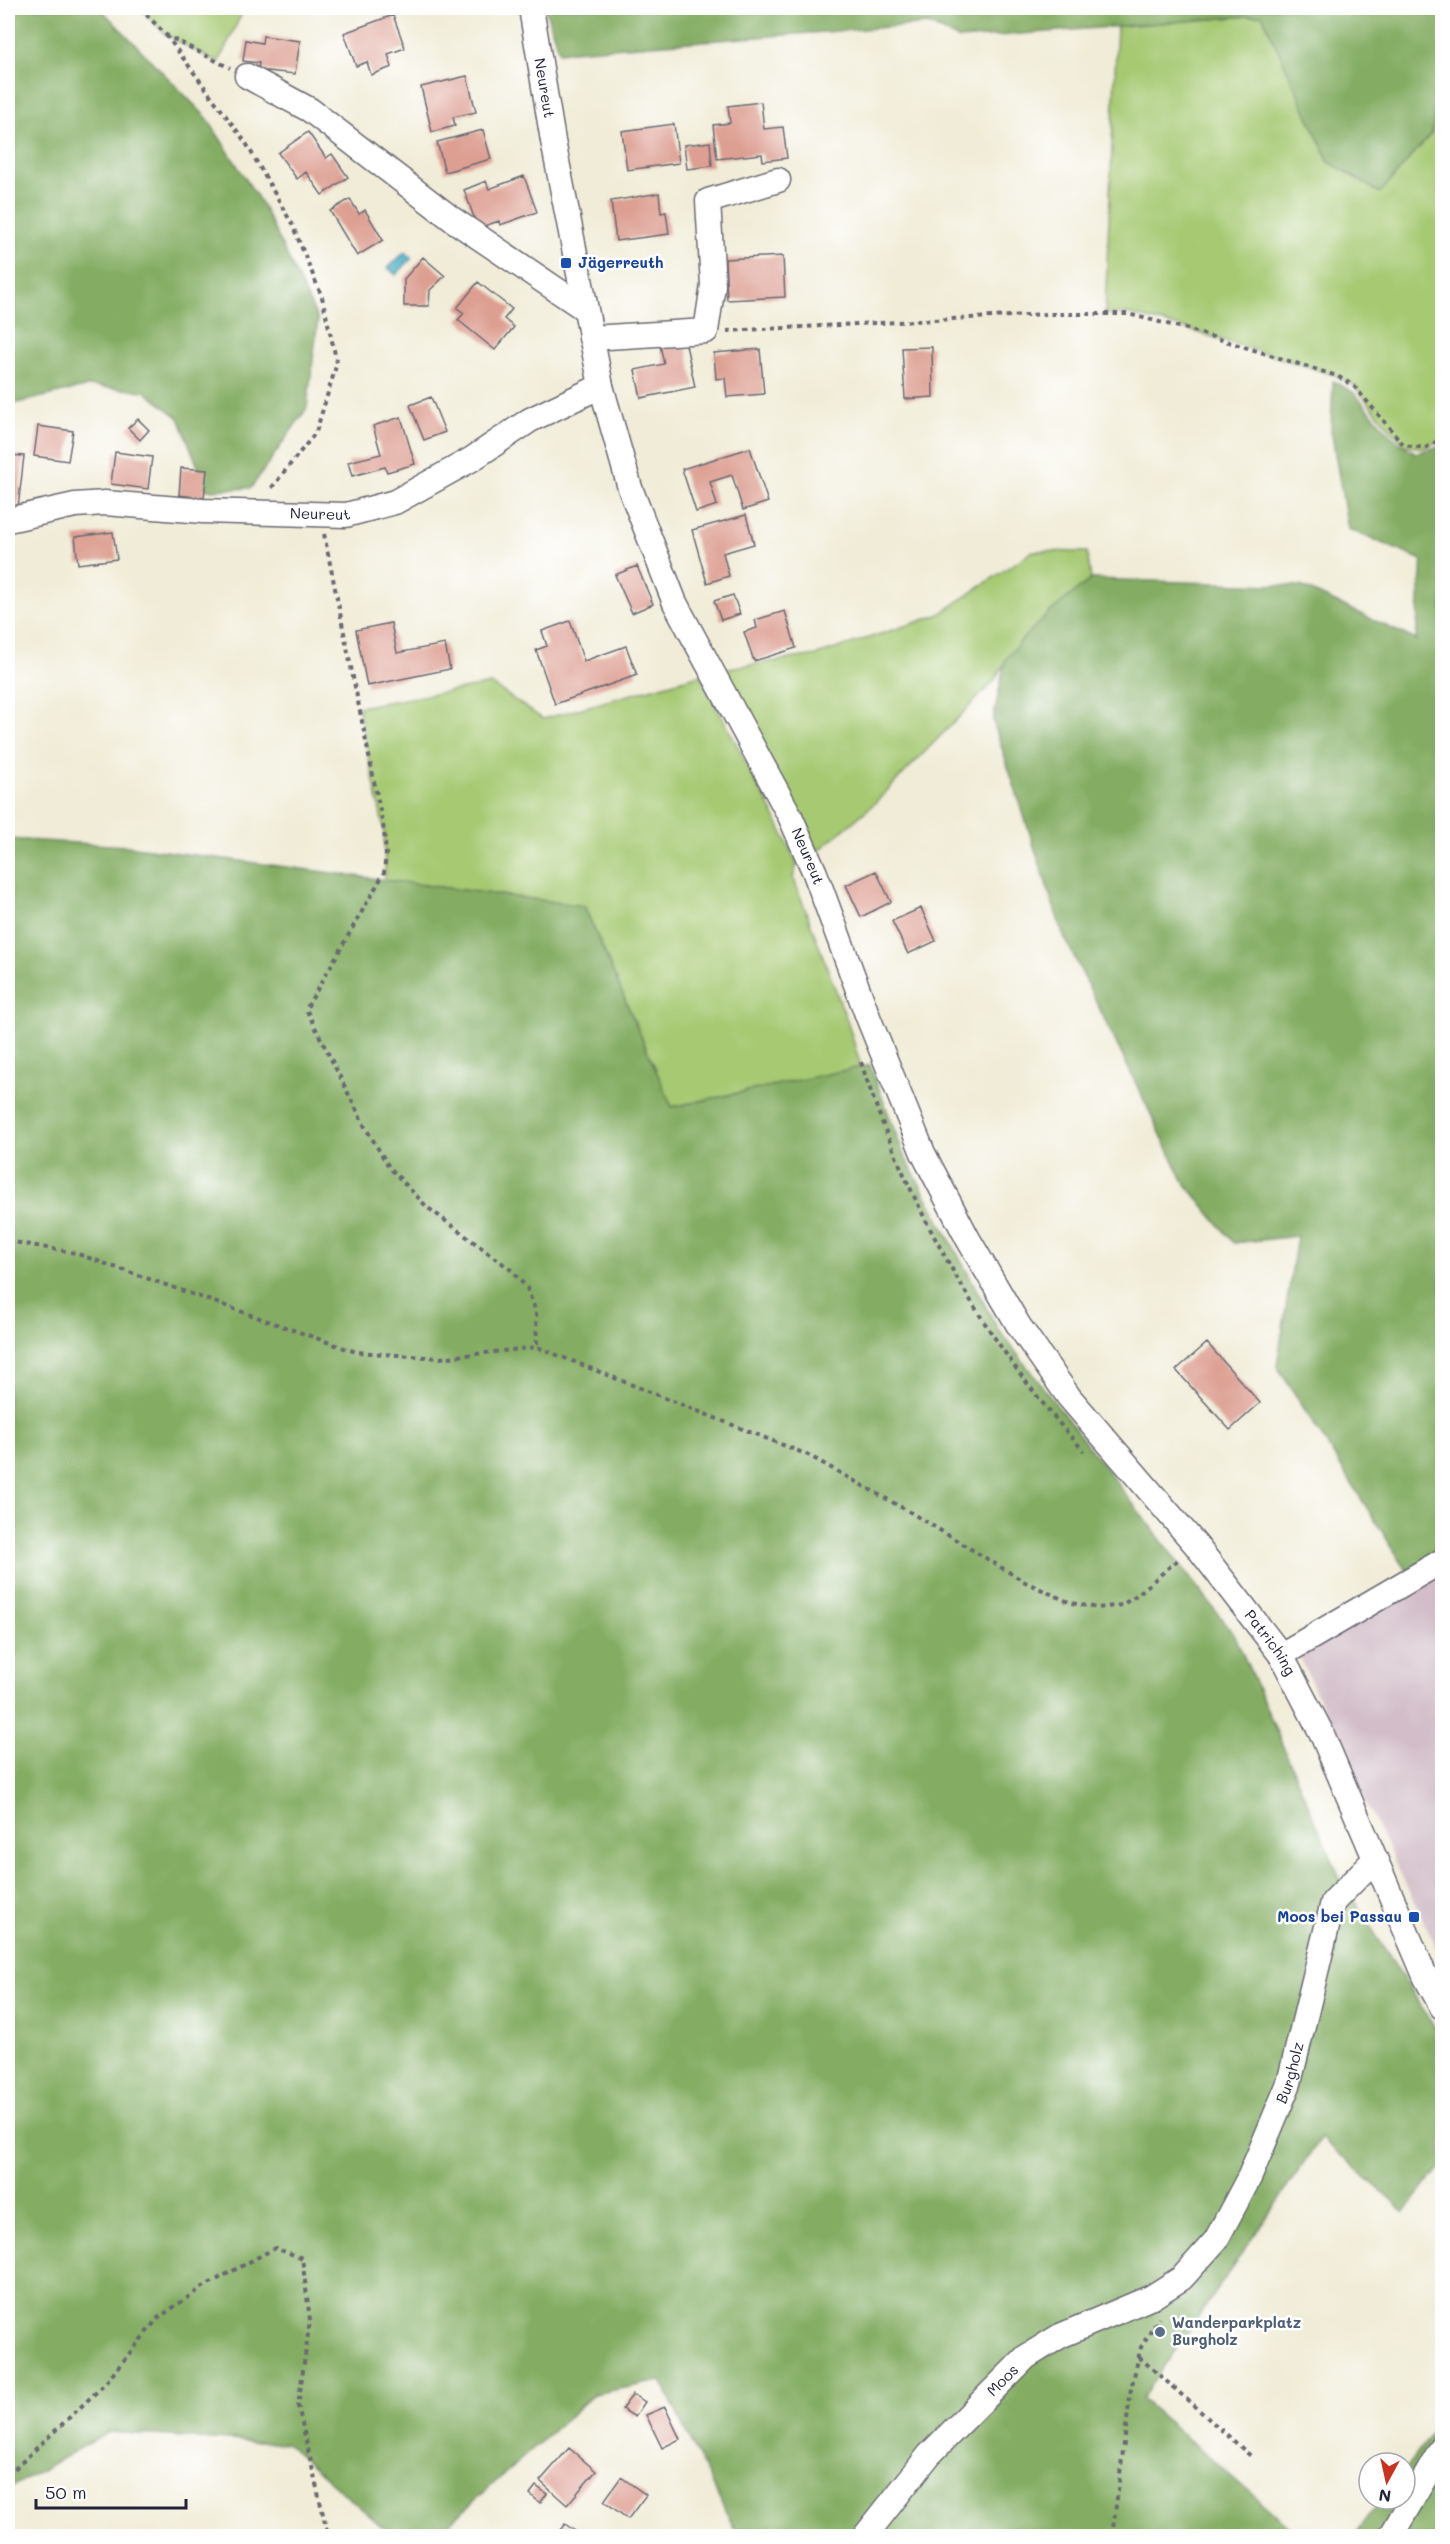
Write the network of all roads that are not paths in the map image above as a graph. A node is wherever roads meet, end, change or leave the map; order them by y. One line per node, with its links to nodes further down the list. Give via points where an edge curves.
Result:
1 (531, 8): 4 (street, Neureut)
2 (247, 76): 4 (street, via 310,110 452,219)
3 (778, 180): 5 (street, via 708,201 713,285 706,330)
4 (585, 309): 5 (street, Neureut)
5 (591, 338): 6 (street, Neureut)
6 (601, 387): 7 (street, Neureut, via 531,420 395,502 346,515 105,503 75,505); 8 (street, Neureut, via 630,488 675,603 790,816 922,1153)
7 (8, 520)
8 (1019, 1326): 10 (street, Patriching, via 1069,1397 1196,1545)
9 (1443, 1561): 10 (street)
10 (1281, 1655): 11 (street, Patriching, via 1321,1732)
11 (1375, 1859): 12 (street, Patriching); 14 (street, Burgholz, via 1333,1902 1289,2083 1250,2176 1216,2240)
12 (1434, 1973): 13 (street, Patriching)
13 (1443, 2007)
14 (1182, 2278): 16 (street, Moos, via 1152,2297 1060,2336 1026,2358 929,2455)
15 (1443, 2448): 17 (street)
16 (865, 2536)
17 (1391, 2536)

